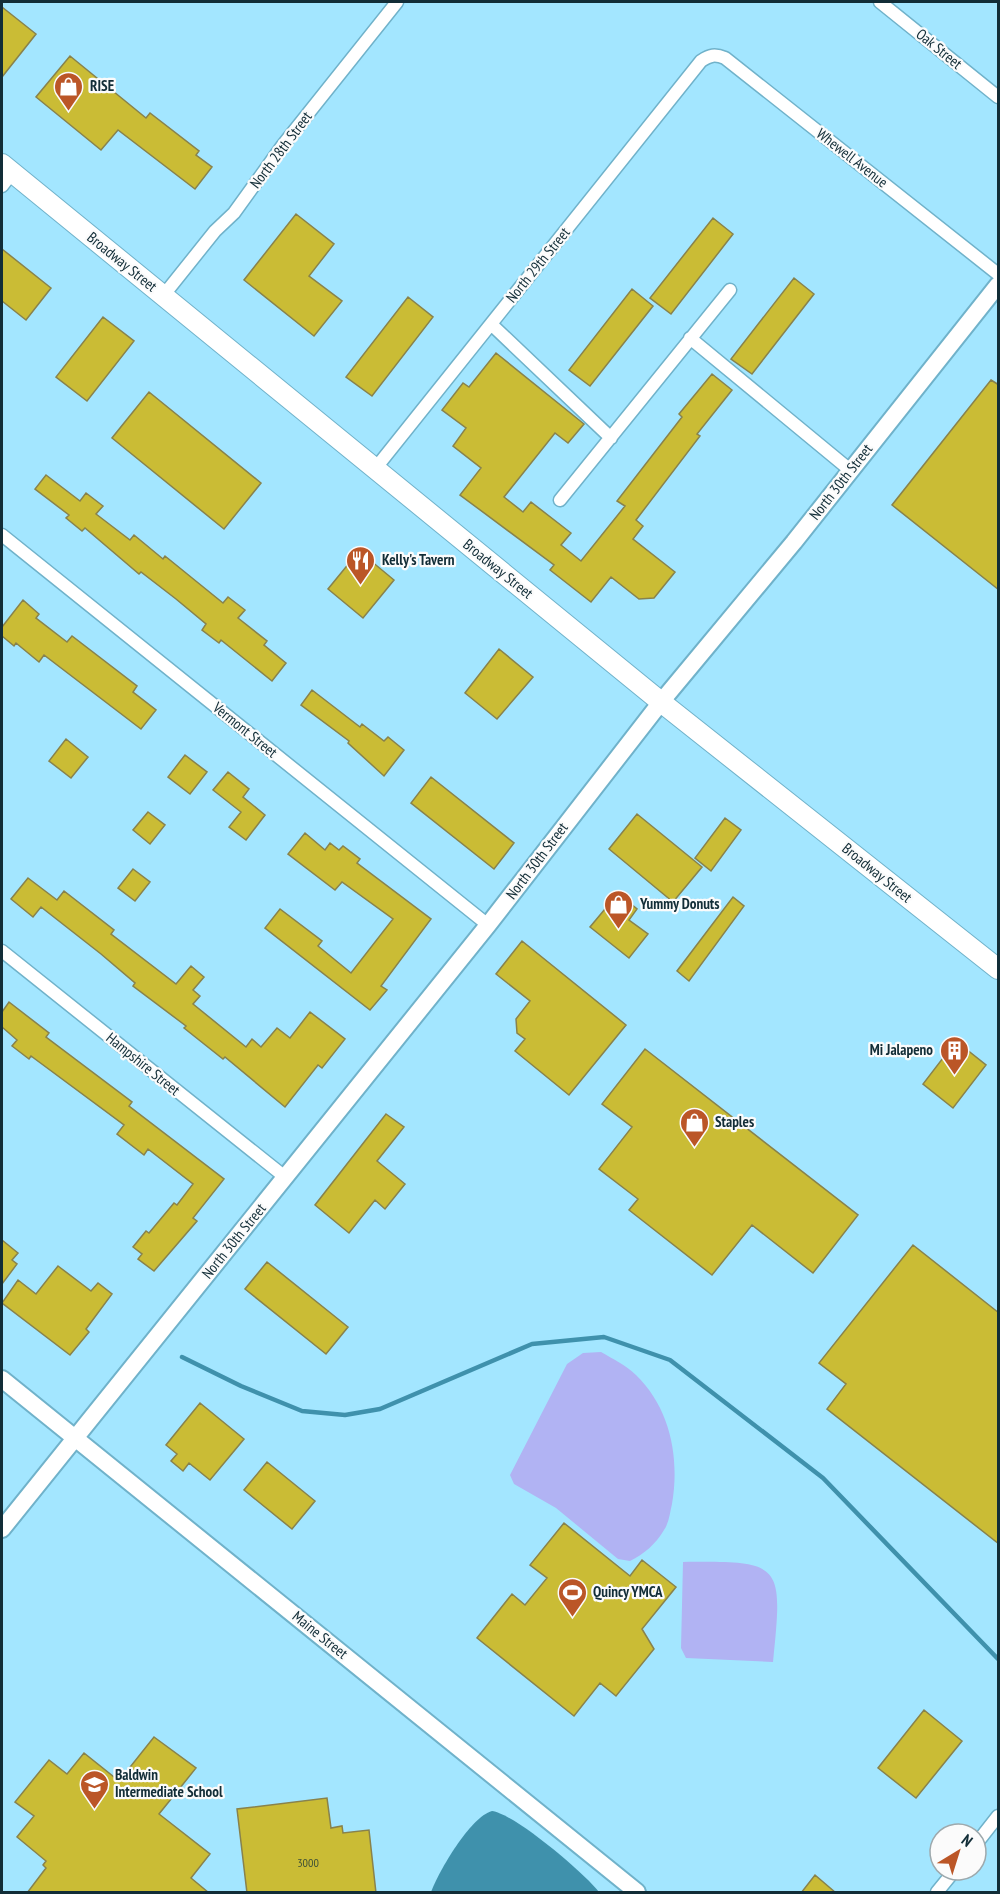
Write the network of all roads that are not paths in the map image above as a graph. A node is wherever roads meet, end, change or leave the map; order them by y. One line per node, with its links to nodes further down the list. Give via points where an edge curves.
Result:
1 (397, 2): 9 (street, North 28th Street, via 234,213)
2 (880, 2): 4 (street, Oak Street)
3 (701, 61): 6 (street, Whewell Avenue, via 717,55 725,58); 10 (street, North 29th Street)
4 (999, 97)
5 (5, 174): 9 (main road, Broadway Street)
6 (999, 274)
7 (999, 285): 14 (street, North 30th Street)
8 (730, 290): 11 (street)
9 (164, 296): 13 (main road, Broadway Street)
10 (491, 324): 12 (street); 13 (street, North 29th Street)
11 (690, 338): 12 (street); 14 (street)
12 (611, 438): 15 (street)
13 (375, 469): 17 (main road, Broadway Street)
14 (850, 470): 17 (street, North 30th Street)
15 (560, 500)
16 (2, 535): 18 (street, Vermont Street)
17 (661, 702): 18 (street, North 30th Street); 20 (main road, Broadway Street)
18 (488, 925): 21 (street, North 30th Street)
19 (2, 951): 21 (street, Hampshire Street)
20 (999, 969)
21 (285, 1177): 23 (street, North 30th Street)
22 (2, 1379): 23 (street, Maine Street)
23 (74, 1436): 24 (street, North 30th Street); 27 (street, Maine Street)
24 (2, 1529)
25 (999, 1816): 26 (street)
26 (988, 1829)
27 (637, 1893)

